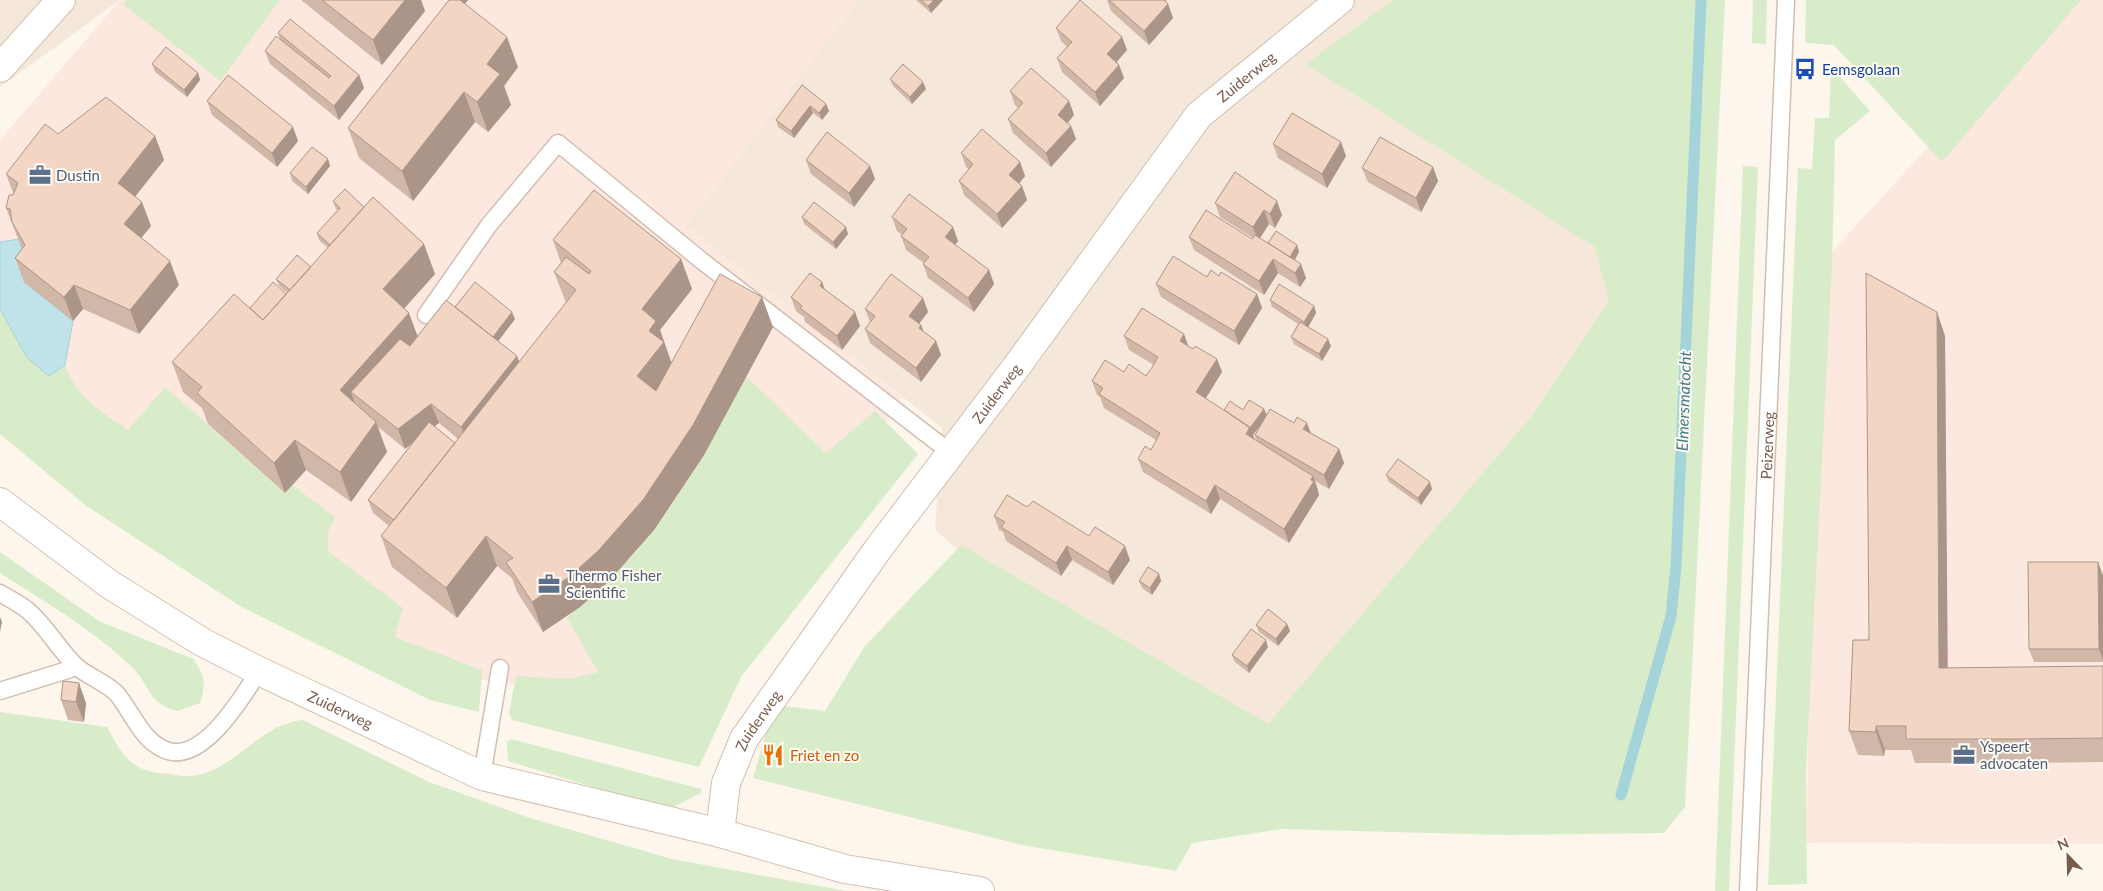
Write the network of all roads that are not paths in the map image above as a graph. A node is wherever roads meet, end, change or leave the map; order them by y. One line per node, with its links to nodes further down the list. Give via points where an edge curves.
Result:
1 (61, 0): 4 (street)
2 (1340, 0): 6 (street, Zuiderweg, via 1199,115)
3 (1786, 0): 16 (lane, Peizerweg)
4 (0, 68)
5 (426, 315): 6 (lane, via 489,225 558,143 702,261)
6 (951, 453): 14 (street, Zuiderweg, via 878,549 744,739 726,783)
7 (0, 502): 11 (street, Zuiderweg, via 67,554 151,612)
8 (0, 593): 9 (lane, via 26,609)
9 (77, 667): 11 (lane, via 116,693 149,738 163,750 180,752 196,747 213,733 232,712); 12 (lane)
10 (500, 668): 13 (lane)
11 (259, 671): 13 (street, Zuiderweg)
12 (0, 692)
13 (482, 776): 14 (street, Zuiderweg)
14 (720, 833): 15 (street, Zuiderweg, via 844,869)
15 (980, 891)
16 (1748, 891)

